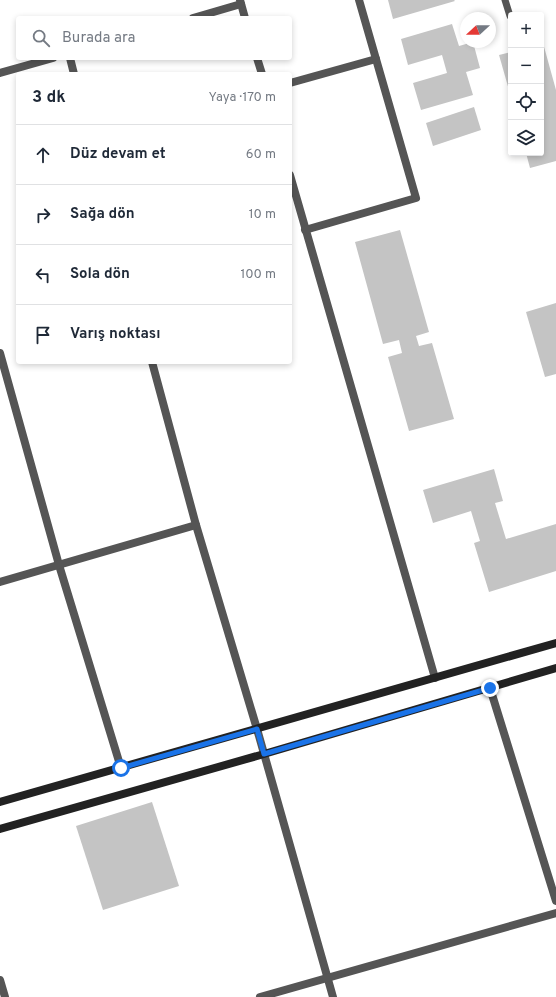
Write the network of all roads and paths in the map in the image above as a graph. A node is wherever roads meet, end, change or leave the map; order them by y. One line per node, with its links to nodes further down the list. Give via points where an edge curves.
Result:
1 (359, 0): 7 (street)
2 (505, 0): 4 (lane)
3 (240, 2): 5 (street); 6 (street)
4 (509, 12)
5 (199, 16)
6 (244, 16)
7 (376, 59): 14 (street); 16 (street, via 416,198)
8 (46, 60): 13 (street)
9 (70, 60): 11 (street)
10 (258, 60): 12 (street)
11 (74, 72)
12 (261, 72)
13 (0, 73)
14 (292, 83)
15 (292, 182): 16 (street)
16 (305, 230): 24 (street)
17 (0, 353): 20 (street)
18 (153, 364): 19 (street)
19 (196, 525): 20 (street); 26 (street)
20 (59, 565): 21 (street); 28 (street)
21 (0, 582)
22 (556, 643): 24 (main road)
23 (556, 668): 25 (main road)
24 (435, 678): 26 (main road)
25 (490, 688): 27 (main road); 31 (street)
26 (257, 729): 27 (street); 28 (main road)
27 (264, 754): 30 (main road); 33 (street)
28 (121, 768): 29 (main road)
29 (0, 802)
30 (0, 829)
31 (556, 901)
32 (556, 912): 33 (street)
33 (327, 978): 36 (street); 37 (street)
34 (0, 980): 35 (street)
35 (5, 997)
36 (260, 997)
37 (333, 997)

